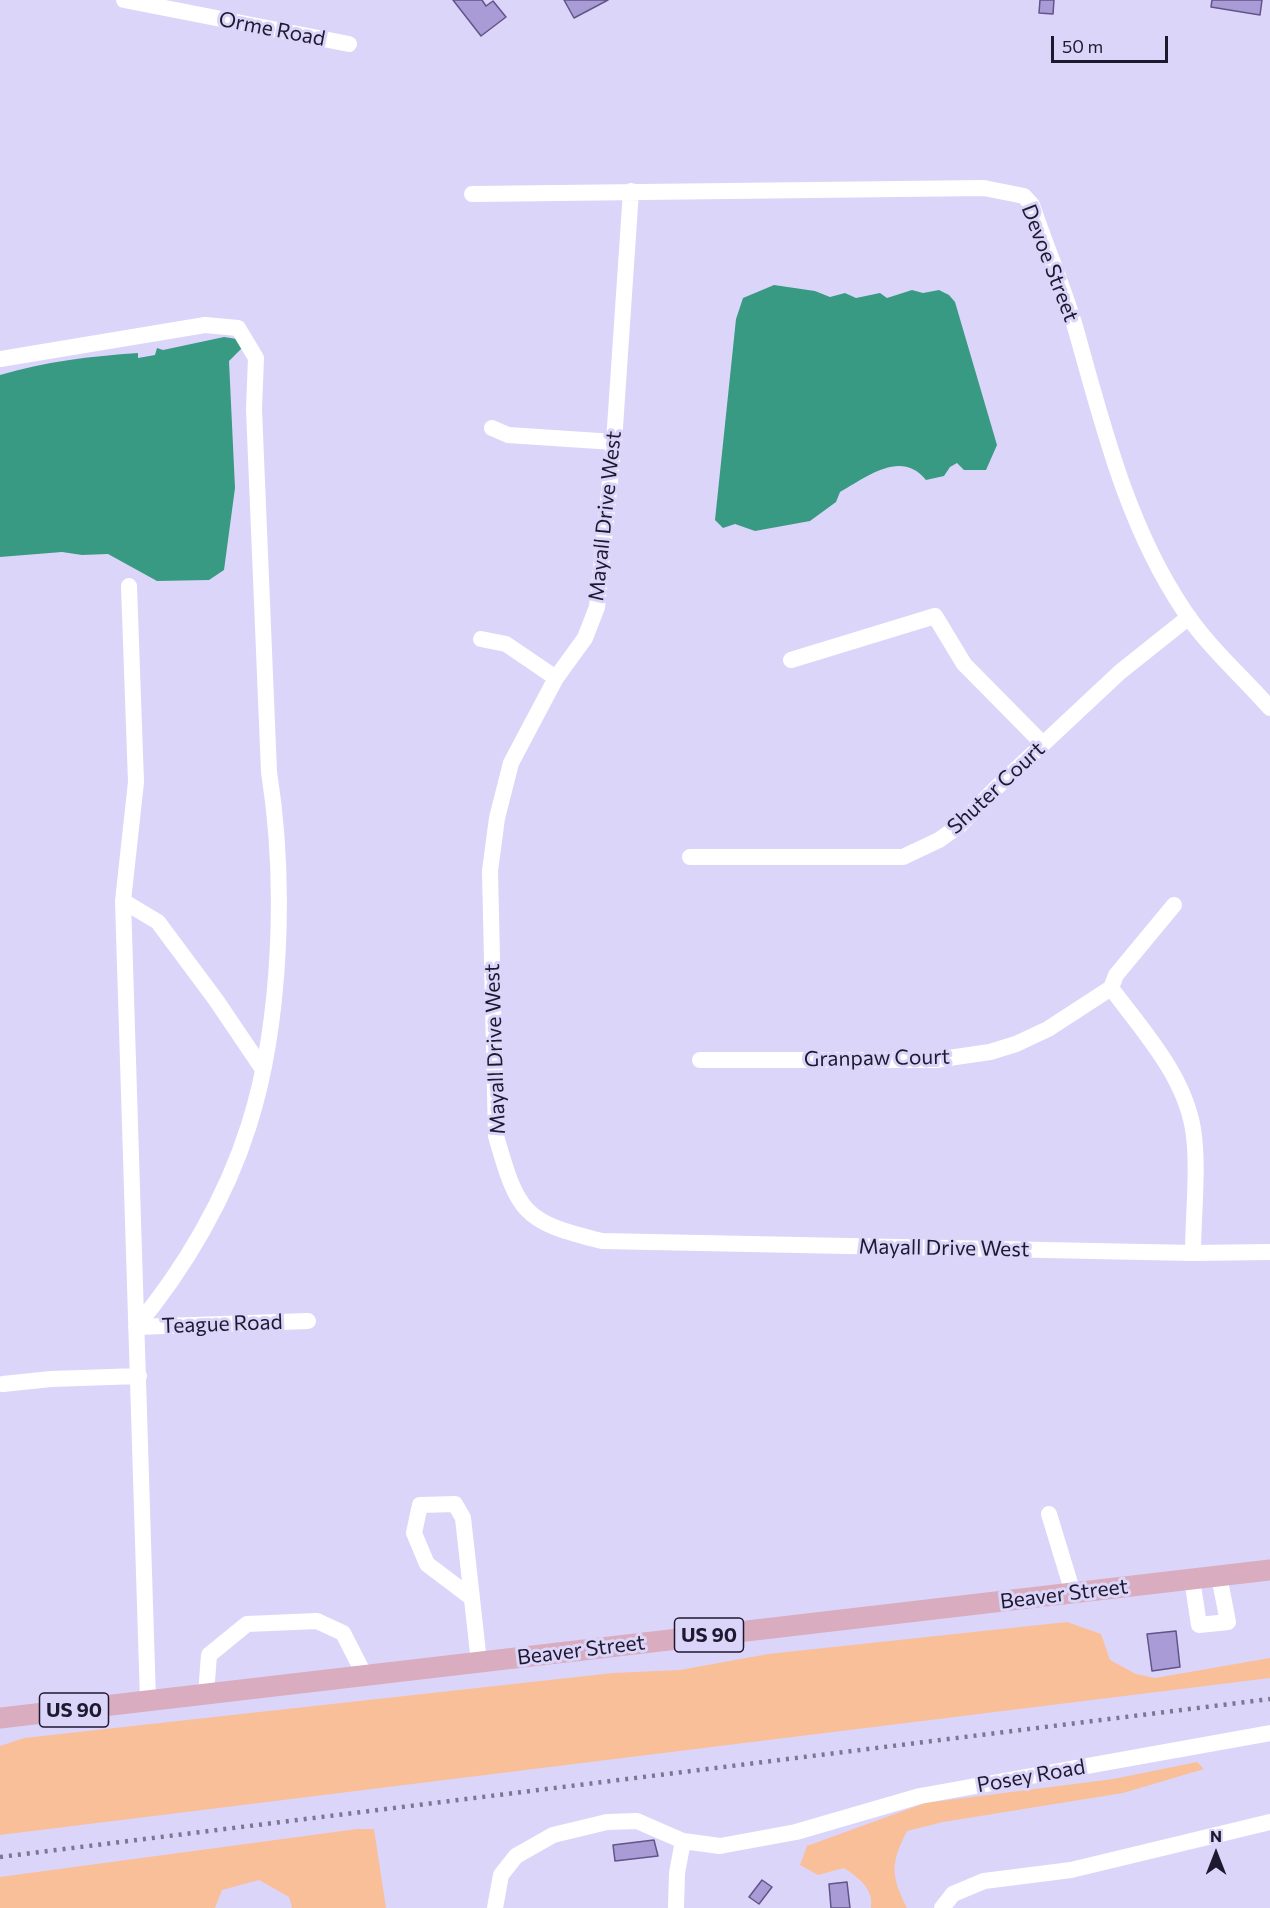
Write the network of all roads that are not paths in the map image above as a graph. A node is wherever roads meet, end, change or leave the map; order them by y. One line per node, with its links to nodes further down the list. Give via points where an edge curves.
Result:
1 (124, 0): 2 (street, Orme Road)
2 (349, 44)
3 (631, 191): 4 (street, Devoe Street); 7 (street, Mayall Drive West); 9 (street, Devoe Street, via 984,188 1024,196 1032,205 1075,327 1129,507 1153,559)
4 (472, 194)
5 (0, 359): 20 (street, via 205,326 238,328 256,358 254,409 267,737 279,902 278,962)
6 (492, 428): 7 (street, via 508,435)
7 (614, 442): 12 (street, Mayall Drive West, via 597,607 585,638)
8 (129, 586): 16 (street, via 136,782)
9 (1189, 617): 13 (street, Devoe Street); 14 (street, Shuter Court, via 1120,672)
10 (481, 639): 12 (street, via 506,644)
11 (791, 660): 14 (street, via 935,616 964,664)
12 (556, 678): 22 (street, Mayall Drive West, via 511,763 497,818 490,871 496,1136 514,1191 531,1216 560,1231 602,1241)
13 (1270, 708)
14 (1042, 743): 15 (street, Shuter Court, via 960,825 903,858)
15 (690, 857)
16 (123, 901): 20 (street, via 158,922); 24 (street)
17 (1174, 905): 18 (street, Granpaw Court, via 1116,975)
18 (1111, 988): 19 (street, Granpaw Court, via 1048,1029 990,1052 935,1060); 22 (street, via 1159,1052 1187,1104 1194,1144)
19 (700, 1060)
20 (262, 1068): 24 (street, via 249,1124 226,1185 170,1285)
21 (1270, 1252): 22 (street, Mayall Drive West)
22 (1193, 1253)
23 (308, 1321): 24 (street, Teague Road)
24 (136, 1326): 25 (street)
25 (139, 1376): 26 (street); 36 (street)
26 (3, 1384)
27 (1049, 1514): 31 (street)
28 (1270, 1570): 29 (main road, Beaver Street / US 90)
29 (1220, 1576): 30 (main road, Beaver Street / US 90); 30 (street, via 1228,1622 1199,1625)
30 (1192, 1579): 31 (main road, Beaver Street / US 90)
31 (1073, 1593): 33 (main road, Beaver Street / US 90)
32 (472, 1599): 32 (street, via 463,1518 454,1504 420,1505 414,1533 427,1564); 33 (street)
33 (479, 1662): 34 (main road, Beaver Street / US 90)
34 (365, 1676): 35 (main road, Beaver Street / US 90); 35 (street, via 343,1633 317,1620 247,1624 209,1655)
35 (206, 1694): 36 (main road, Beaver Street / US 90)
36 (148, 1701): 37 (main road, Beaver Street / US 90)
37 (0, 1718)
38 (1270, 1734): 40 (street, Posey Road, via 920,1796 796,1832 720,1846)
39 (1270, 1822): 43 (street, via 1082,1868 984,1881 953,1894)
40 (683, 1841): 41 (street, Posey Road, via 637,1821 608,1822 553,1835 516,1856 501,1875); 42 (street)
41 (495, 1908)
42 (676, 1908)
43 (942, 1908)

